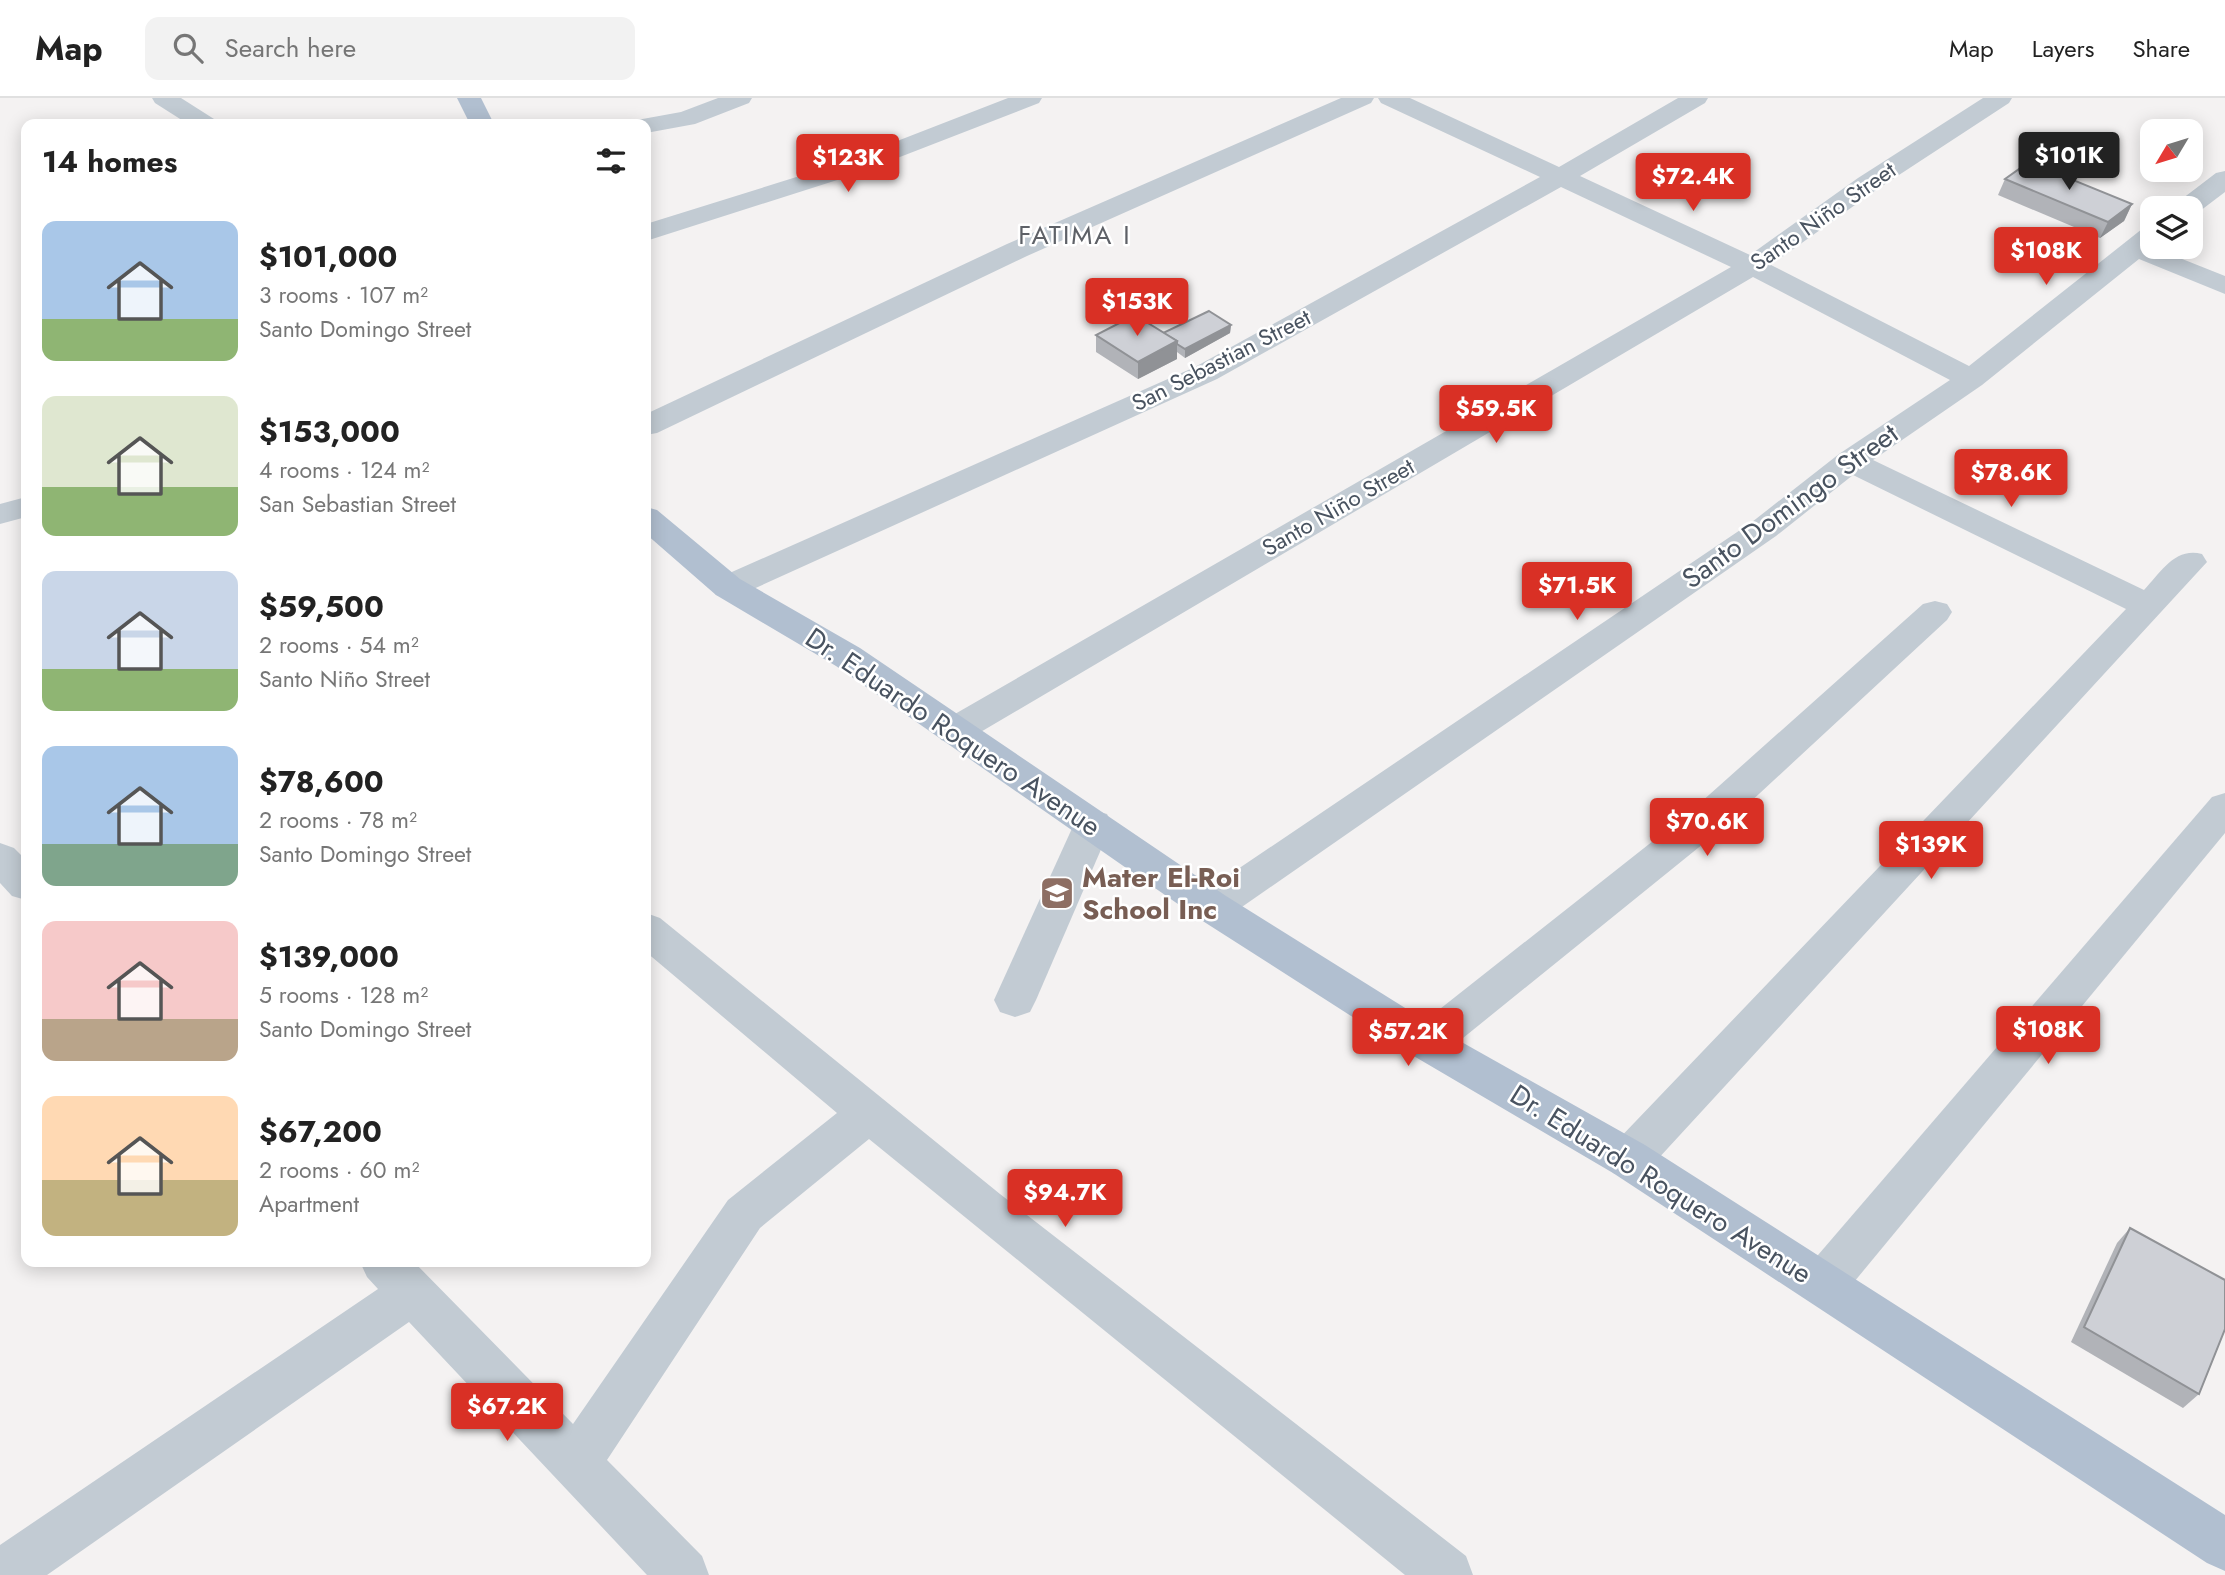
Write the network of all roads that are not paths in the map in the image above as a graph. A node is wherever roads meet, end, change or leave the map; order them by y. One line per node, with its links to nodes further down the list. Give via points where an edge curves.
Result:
1 (164, 98): 9 (street)
2 (469, 98): 10 (main road)
3 (740, 98): 11 (street, via 686,119)
4 (1030, 98): 15 (street, via 847,169)
5 (1362, 98): 21 (street, via 1017,250)
6 (1390, 98): 12 (street)
7 (1696, 98): 12 (street, San Sebastian Street)
8 (2000, 98): 18 (street, Santo Niño Street)
9 (197, 119)
10 (480, 119)
11 (651, 124)
12 (1558, 178): 18 (street); 27 (street, San Sebastian Street, via 1206,373)
13 (2225, 179): 14 (street)
14 (2203, 196)
15 (651, 231)
16 (2140, 244): 20 (street, Santo Domingo Street)
17 (2176, 259): 19 (street)
18 (1752, 266): 20 (street); 30 (street, Santo Niño Street)
19 (2225, 286)
20 (1971, 379): 22 (street, Santo Domingo Street)
21 (651, 423)
22 (1850, 461): 28 (street); 33 (street, Santo Domingo Street, via 1764,529)
23 (21, 508): 24 (street)
24 (0, 514)
25 (651, 521): 27 (main road, Dr. Eduardo Roquero Avenue)
26 (2190, 562): 28 (street)
27 (728, 587): 30 (main road, Dr. Eduardo Roquero Avenue, via 848,657)
28 (2148, 606): 38 (street)
29 (1935, 612): 36 (street, via 1705,821)
30 (954, 731): 32 (main road, Dr. Eduardo Roquero Avenue)
31 (2225, 807): 40 (street)
32 (1093, 824): 33 (main road, Dr. Eduardo Roquero Avenue); 35 (street)
33 (1212, 907): 36 (main road, Dr. Eduardo Roquero Avenue)
34 (651, 933): 37 (street)
35 (1015, 1000)
36 (1427, 1042): 38 (main road, Dr. Eduardo Roquero Avenue)
37 (869, 1113): 41 (street, via 744,1214); 45 (street)
38 (1629, 1159): 40 (main road, Dr. Eduardo Roquero Avenue)
39 (397, 1277): 41 (street); 43 (street)
40 (1823, 1284): 42 (main road, Dr. Eduardo Roquero Avenue)
41 (575, 1464): 44 (street)
42 (2225, 1545)
43 (2, 1575)
44 (683, 1575)
45 (1447, 1575)

